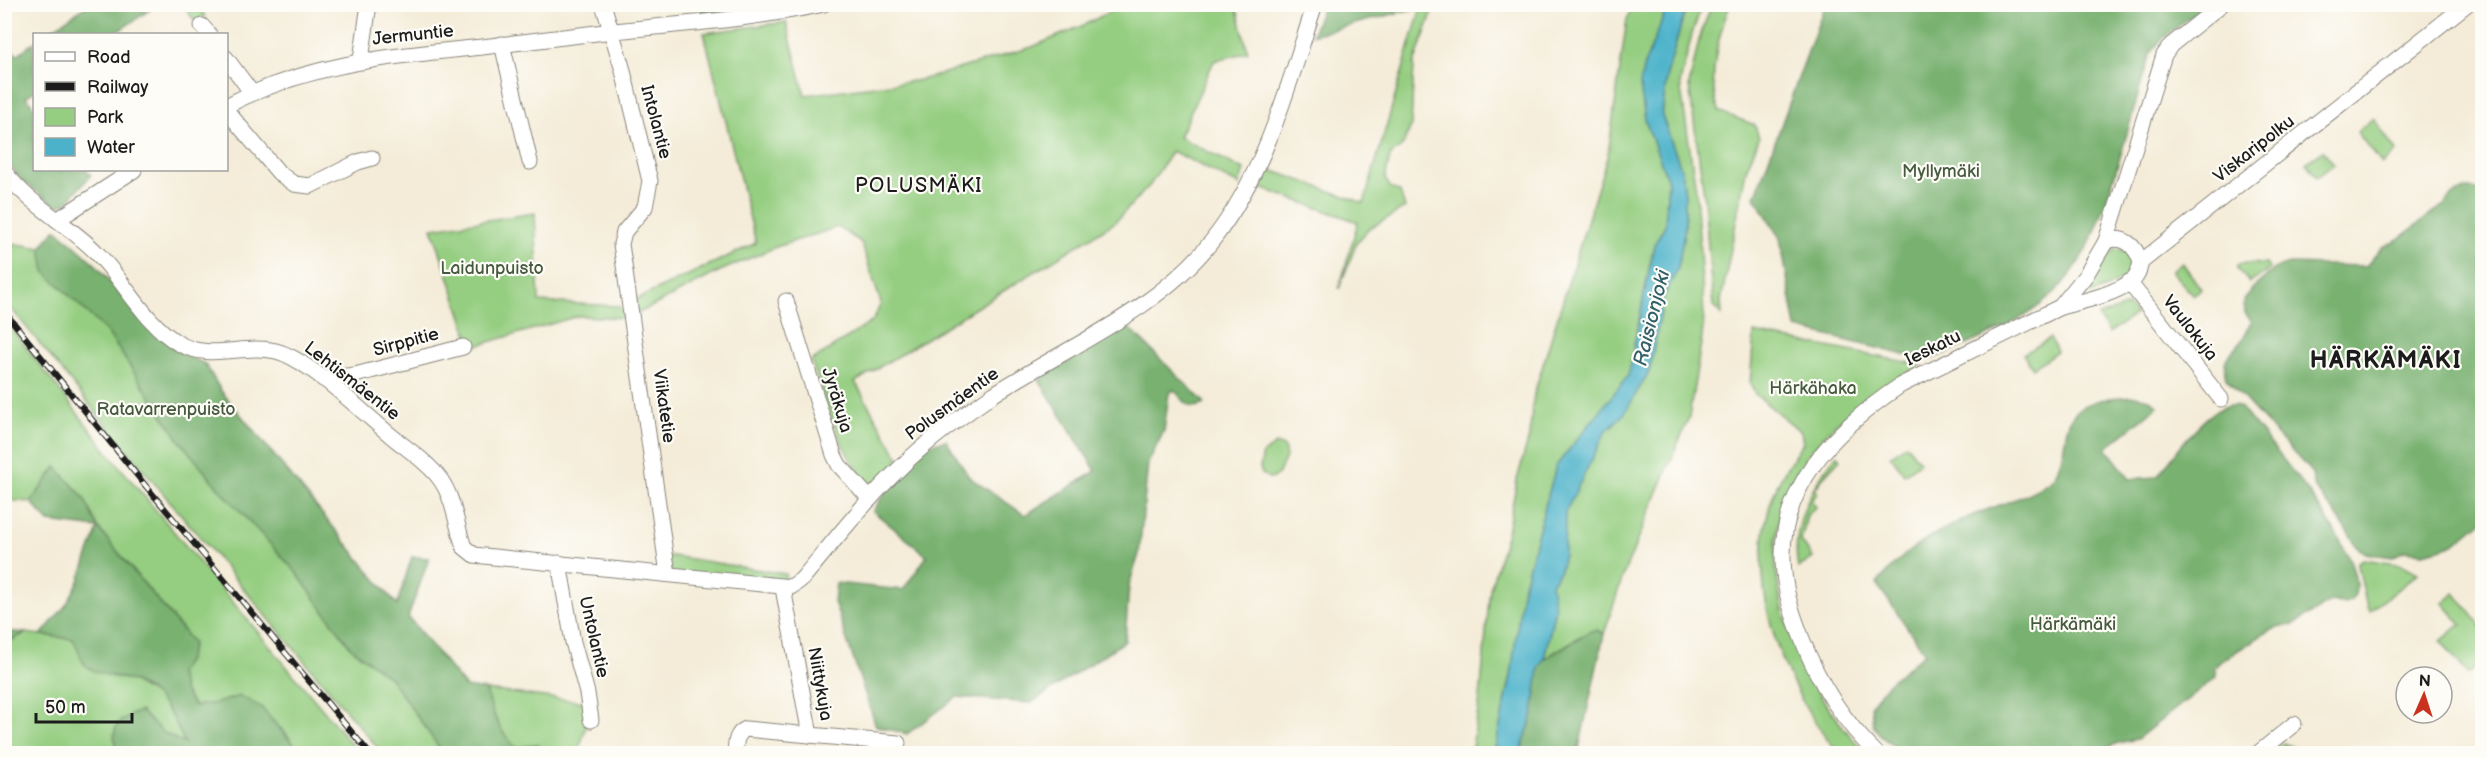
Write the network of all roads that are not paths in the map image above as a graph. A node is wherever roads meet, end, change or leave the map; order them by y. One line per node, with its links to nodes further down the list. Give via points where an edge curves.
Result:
1 (369, 4): 9 (street)
2 (603, 4): 7 (street, Intolantie)
3 (824, 4): 7 (street, Jermuntie, via 782,13)
4 (1315, 4): 28 (street, Polusmäentie, via 1284,100 1244,191 1195,261 1131,312 994,394 949,426)
5 (2222, 4): 19 (street, Ieskatu, via 2171,45 2164,56)
6 (2467, 4): 21 (street, Viskaripolku)
7 (611, 32): 8 (street, Jermuntie); 20 (street, Intolantie, via 650,181 645,207 624,232)
8 (502, 44): 9 (street, Jermuntie); 15 (street)
9 (361, 60): 11 (street, Jermuntie)
10 (228, 61): 11 (street)
11 (252, 93): 12 (street, Jermuntie)
12 (228, 107)
13 (228, 111): 14 (street, via 274,169 294,184 310,186)
14 (372, 158)
15 (530, 162)
16 (4, 171): 18 (street, Lehtismäentie, via 16,188)
17 (132, 171): 18 (street)
18 (57, 220): 26 (street, Lehtismäentie, via 96,253 157,325 179,344 207,353 274,350 289,355)
19 (2106, 241): 21 (street, via 2126,241 2135,248); 24 (street, Ieskatu, via 2086,275)
20 (621, 244): 30 (street, Viikatetie)
21 (2140, 262): 22 (street, Viskaripolku, via 2139,272)
22 (2129, 282): 24 (street); 27 (street, Vaulokuja)
23 (786, 301): 28 (street, Jyräkuja, via 834,455)
24 (2060, 307): 37 (street, Ieskatu, via 1881,398 1819,455 1796,495 1786,528 1783,559 1794,617 1823,685)
25 (463, 347): 26 (street, Sirppitie)
26 (323, 380): 29 (street, Lehtismäentie, via 441,480 468,552)
27 (2221, 399)
28 (870, 499): 31 (street, Polusmäentie, via 802,579)
29 (559, 563): 30 (street); 32 (street, Untolantie)
30 (668, 574): 31 (street)
31 (783, 588): 34 (street, Niittykuja)
32 (591, 720)
33 (2294, 724): 38 (street)
34 (810, 735): 35 (street, Niittykuja); 36 (street, via 746,729 738,736)
35 (898, 743)
36 (735, 753)
37 (1877, 753)
38 (2257, 753)

